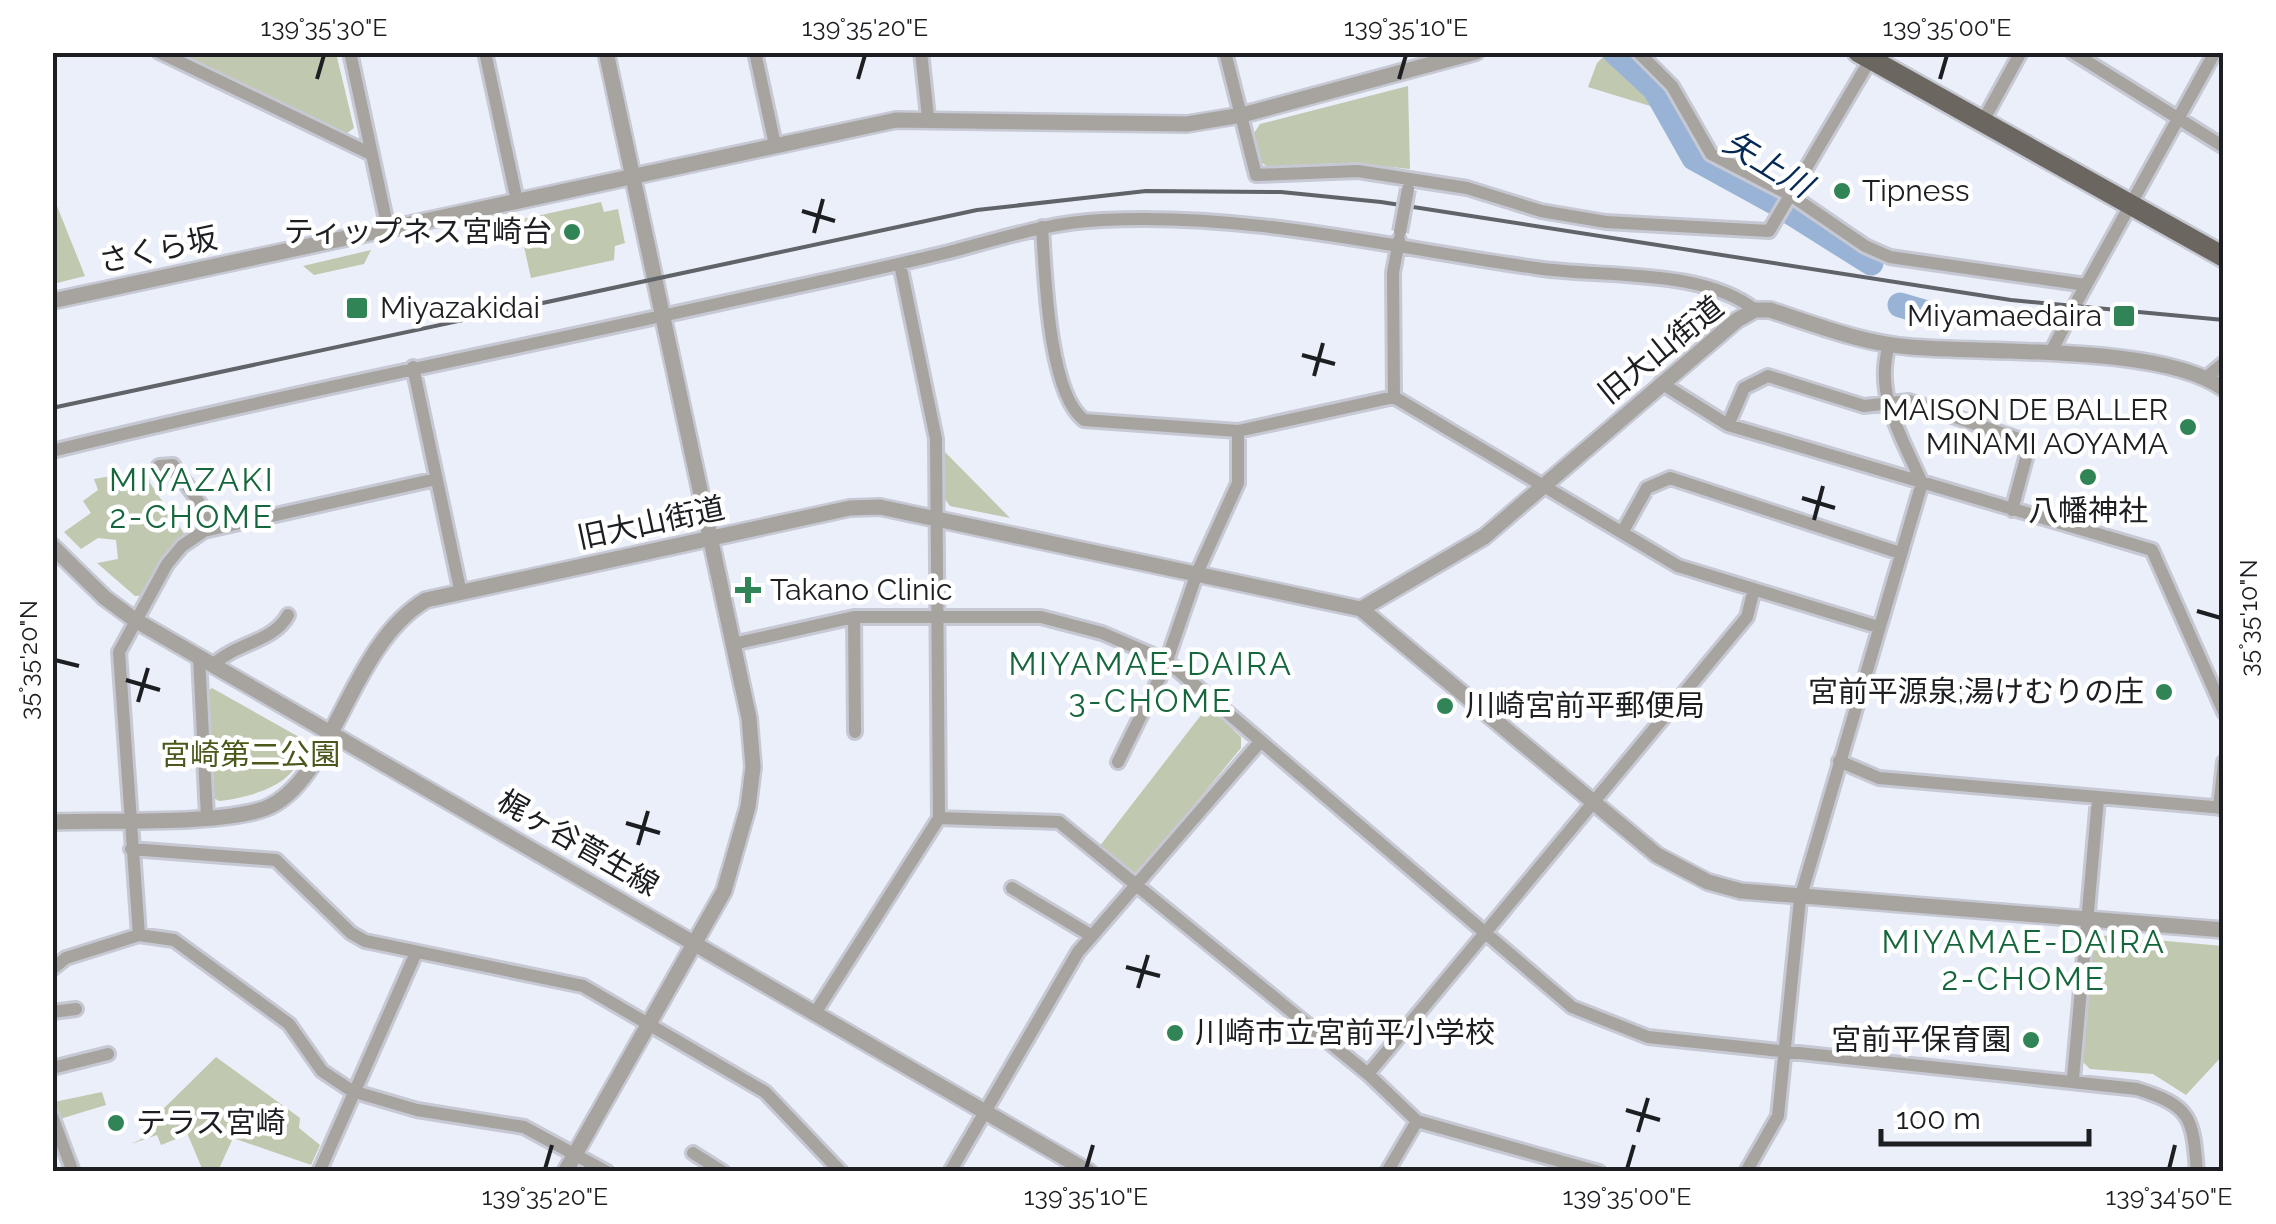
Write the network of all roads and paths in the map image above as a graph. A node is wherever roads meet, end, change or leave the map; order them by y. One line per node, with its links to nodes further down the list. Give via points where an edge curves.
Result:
1 (158, 52): 20 (street)
2 (350, 52): 20 (street)
3 (485, 52): 23 (street)
4 (606, 52): 21 (street)
5 (755, 52): 18 (street)
6 (922, 52): 15 (street)
7 (1226, 52): 14 (street)
8 (1476, 52): 14 (street, さくら坂)
9 (1638, 52): 24 (street, via 1672,86 1710,154)
10 (2021, 52): 17 (street)
11 (2072, 52): 16 (street)
12 (2215, 52): 16 (street)
13 (1868, 55): 17 (main road); 24 (street)
14 (1242, 115): 15 (street, さくら坂, via 1187,124); 22 (street, via 1256,175 1358,171)
15 (928, 117): 18 (street, さくら坂)
16 (2177, 118): 19 (street); 25 (street)
17 (1983, 121): 25 (main road)
18 (775, 145): 21 (street, さくら坂)
19 (2224, 147)
20 (371, 154): 27 (street)
21 (634, 176): 23 (street, さくら坂); 35 (street)
22 (1409, 184): 24 (street, via 1606,222 1768,232); 28 (street, bridge)
23 (517, 201): 27 (street, さくら坂)
24 (1786, 205): 31 (street, via 1890,256)
25 (2132, 206): 29 (main road); 31 (street)
26 (1042, 227): 28 (street, via 1191,222); 30 (street); 47 (street, via 1048,306 1072,412 1097,424)
27 (388, 229): 32 (street, さくら坂)
28 (1400, 238): 34 (street, via 1540,269 1731,291); 44 (street, via 1393,273)
29 (2224, 257)
30 (900, 264): 35 (street); 54 (street, via 936,439)
31 (2086, 285): 33 (street)
32 (52, 301)
33 (2075, 306)
34 (1755, 310): 37 (street, 旧大山街道); 42 (street, 旧大山街道)
35 (664, 316): 40 (street); 57 (street)
36 (2066, 322): 38 (street)
37 (1889, 344): 38 (street, 旧大山街道); 45 (street, via 1881,372)
38 (2051, 352): 41 (street, 旧大山街道)
39 (2224, 363): 41 (street)
40 (413, 367): 48 (street); 50 (street)
41 (2207, 377): 43 (street, 旧大山街道)
42 (1661, 383): 46 (street); 52 (street, 旧大山街道)
43 (2224, 389)
44 (1394, 397): 47 (street); 52 (street)
45 (1888, 406): 46 (street, via 1864,406 1768,376 1744,388); 51 (street); 53 (street, via 1909,402 2030,442)
46 (1728, 426): 51 (street)
47 (1238, 432): 60 (street, via 1238,483)
48 (52, 451)
49 (158, 466): 55 (street, via 173,465)
50 (436, 478): 55 (street); 61 (street)
51 (1922, 483): 53 (street); 59 (street)
52 (1542, 486): 56 (street); 63 (street, 旧大山街道, via 1484,537)
53 (2012, 510): 72 (street, via 2152,550)
54 (935, 517): 57 (street, 旧大山街道, via 850,508); 60 (street, 旧大山街道); 67 (street)
55 (216, 527): 66 (street, via 182,546)
56 (1623, 531): 59 (street, via 1647,488 1670,478); 62 (street, via 1678,566)
57 (710, 539): 61 (street, 旧大山街道); 69 (street)
58 (52, 546): 66 (street, 梶ヶ谷菅生線)
59 (1900, 553): 68 (street)
60 (1197, 573): 63 (street, 旧大山街道); 71 (street)
61 (460, 589): 73 (street, 旧大山街道, via 426,600 392,625)
62 (1754, 589): 68 (street); 79 (street, via 1747,616)
63 (1361, 609): 79 (street, 旧大山街道)
64 (288, 615): 70 (street, via 281,628)
65 (854, 617): 67 (street); 69 (street); 74 (street)
66 (135, 620): 70 (street, 梶ヶ谷菅生線); 84 (street, via 119,652)
67 (937, 620): 71 (street, via 1040,618 1102,633); 83 (street)
68 (1878, 627): 76 (street)
69 (733, 644): 95 (street, via 749,718 748,808 730,875)
70 (206, 661): 73 (street, 梶ヶ谷菅生線); 82 (street)
71 (1167, 661): 75 (street); 77 (street)
72 (2224, 712)
73 (328, 732): 82 (street, 旧大山街道, via 301,780 282,798 248,813); 95 (street, 梶ヶ谷菅生線)
74 (855, 732)
75 (1260, 742): 87 (street); 92 (street)
76 (1839, 760): 80 (street, via 1879,778); 89 (street)
77 (1118, 762)
78 (2224, 762): 81 (street)
79 (1594, 799): 89 (street, 旧大山街道, via 1680,870 1742,891); 92 (street)
80 (2098, 799): 81 (street); 90 (street)
81 (2221, 808)
82 (207, 816): 84 (street, 旧大山街道)
83 (938, 818): 87 (street, via 1059,822); 99 (street)
84 (128, 820): 85 (street, 旧大山街道); 86 (street)
85 (52, 822)
86 (132, 849): 93 (street); 96 (street, via 276,860 350,933)
87 (1134, 886): 94 (street); 105 (street)
88 (1012, 888): 94 (street)
89 (1800, 899): 90 (street, 旧大山街道); 102 (street)
90 (2087, 919): 91 (street, 旧大山街道); 106 (street)
91 (2224, 930)
92 (1482, 933): 102 (street, via 1572,1007 1613,1027 1648,1037); 105 (street)
93 (139, 935): 97 (street, via 66,958); 107 (street, via 174,940 289,1024 322,1070)
94 (1092, 936): 108 (street)
95 (696, 942): 99 (street, 梶ヶ谷菅生線); 101 (street)
96 (415, 955): 101 (street, via 584,986); 107 (street)
97 (52, 970)
98 (76, 1009): 100 (street)
99 (817, 1010): 108 (street, 梶ヶ谷菅生線)
100 (52, 1012)
101 (651, 1024): 111 (street); 118 (street, via 764,1092)
102 (1784, 1048): 106 (street); 123 (street, via 1778,1116)
103 (108, 1054): 104 (street)
104 (52, 1068)
105 (1368, 1074): 110 (street)
106 (2073, 1079): 124 (street, via 2137,1089 2184,1109 2194,1130)
107 (352, 1091): 111 (street, via 524,1128); 114 (street)
108 (984, 1111): 119 (street); 120 (street, 梶ヶ谷菅生線)
109 (52, 1116): 113 (street)
110 (1418, 1121): 121 (street); 122 (street)
111 (575, 1154): 115 (street); 116 (street)
112 (693, 1154): 117 (street)
113 (73, 1172)
114 (319, 1172)
115 (565, 1172)
116 (608, 1172)
117 (723, 1172)
118 (840, 1172)
119 (950, 1172)
120 (1089, 1172)
121 (1387, 1172)
122 (1599, 1172)
123 (1746, 1172)
124 (2197, 1172)

